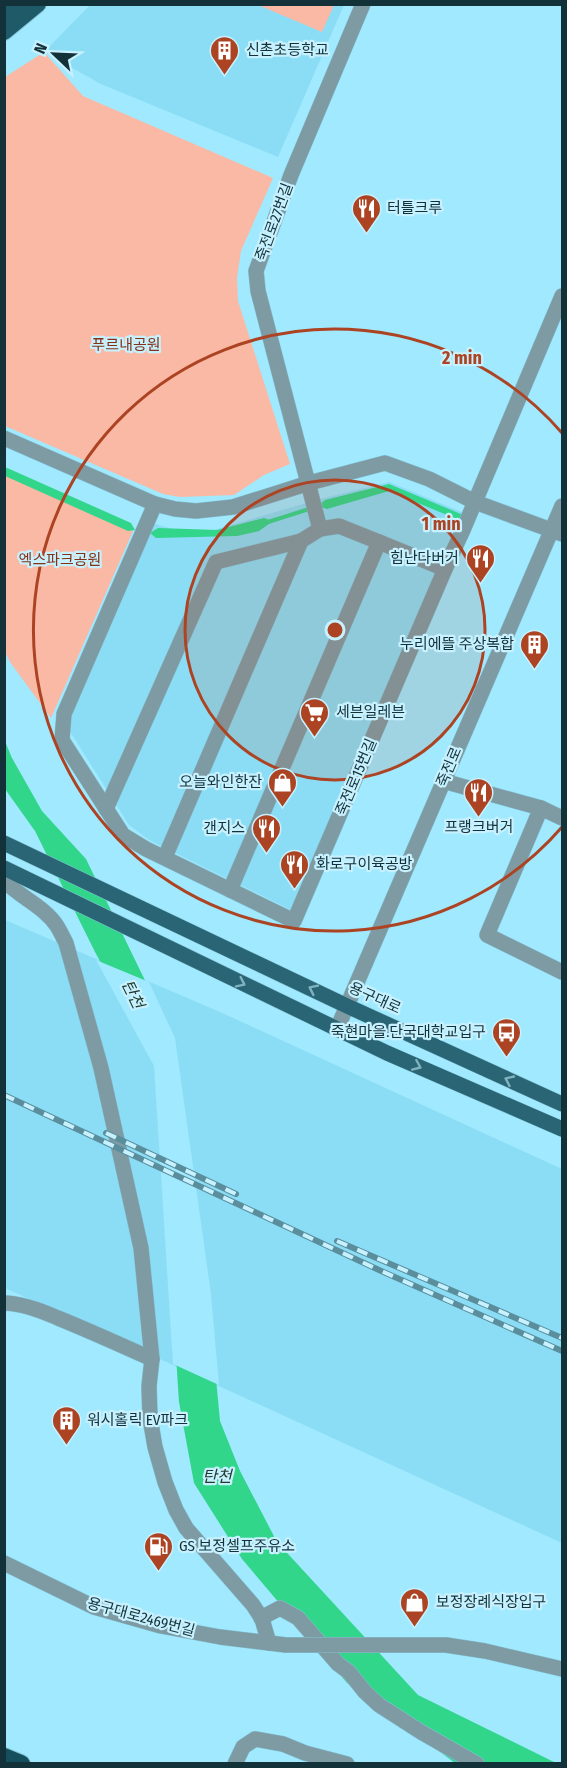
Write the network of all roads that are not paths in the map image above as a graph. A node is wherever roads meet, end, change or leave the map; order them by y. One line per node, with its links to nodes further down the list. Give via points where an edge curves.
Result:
1 (19, 4): 4 (highway)
2 (38, 4): 5 (highway)
3 (363, 4): 8 (street, 죽전로27번길, via 291,175 256,271)
4 (4, 16)
5 (4, 32)
6 (562, 296): 9 (street, 죽전로15번길)
7 (4, 438): 10 (street)
8 (309, 483): 9 (street, via 385,463); 10 (street, via 233,507 195,511); 12 (street)
9 (475, 502): 13 (street); 16 (street, 죽전로15번길)
10 (155, 504): 19 (street, 죽전로15번길, via 64,714 62,740)
11 (562, 506): 13 (street, 죽전로)
12 (320, 527): 14 (street); 15 (street, via 339,526)
13 (557, 531): 17 (street, 죽전로)
14 (301, 541): 19 (street, via 216,562); 22 (street)
15 (379, 542): 16 (street); 25 (street)
16 (445, 569): 25 (street, 죽전로15번길, via 294,921)
17 (443, 781): 18 (street); 27 (street, 죽전로)
18 (541, 808): 20 (street); 26 (street, via 487,935)
19 (106, 809): 22 (street, 죽전로15번길, via 123,835)
20 (562, 818)
21 (4, 843): 27 (main road, 용구대로, one-way to 21)
22 (165, 857): 25 (street, 죽전로15번길)
23 (4, 868): 28 (main road, one-way to 28)
24 (4, 880): 32 (street, via 56,924 66,943 101,1068 141,1248)
25 (230, 890)
26 (562, 972)
27 (347, 1006): 28 (street, 죽전로); 29 (main road, 용구대로, one-way to 27)
28 (337, 1029): 30 (main road, one-way to 30)
29 (562, 1104)
30 (562, 1129)
31 (4, 1303): 32 (street, via 47,1313)
32 (152, 1359): 34 (street, via 150,1418 155,1447 176,1510 186,1528)
33 (4, 1563): 35 (street, 용구대로2469번길, via 94,1607 161,1626)
34 (261, 1618): 35 (street); 41 (street, via 280,1608 298,1618 380,1705)
35 (269, 1643): 36 (street, 용구대로2469번길, bridge, via 446,1645)
36 (562, 1669)
37 (4, 1756): 38 (highway)
38 (21, 1764)
39 (235, 1764): 40 (street, via 243,1747 255,1739)
40 (347, 1764)
41 (477, 1764)

